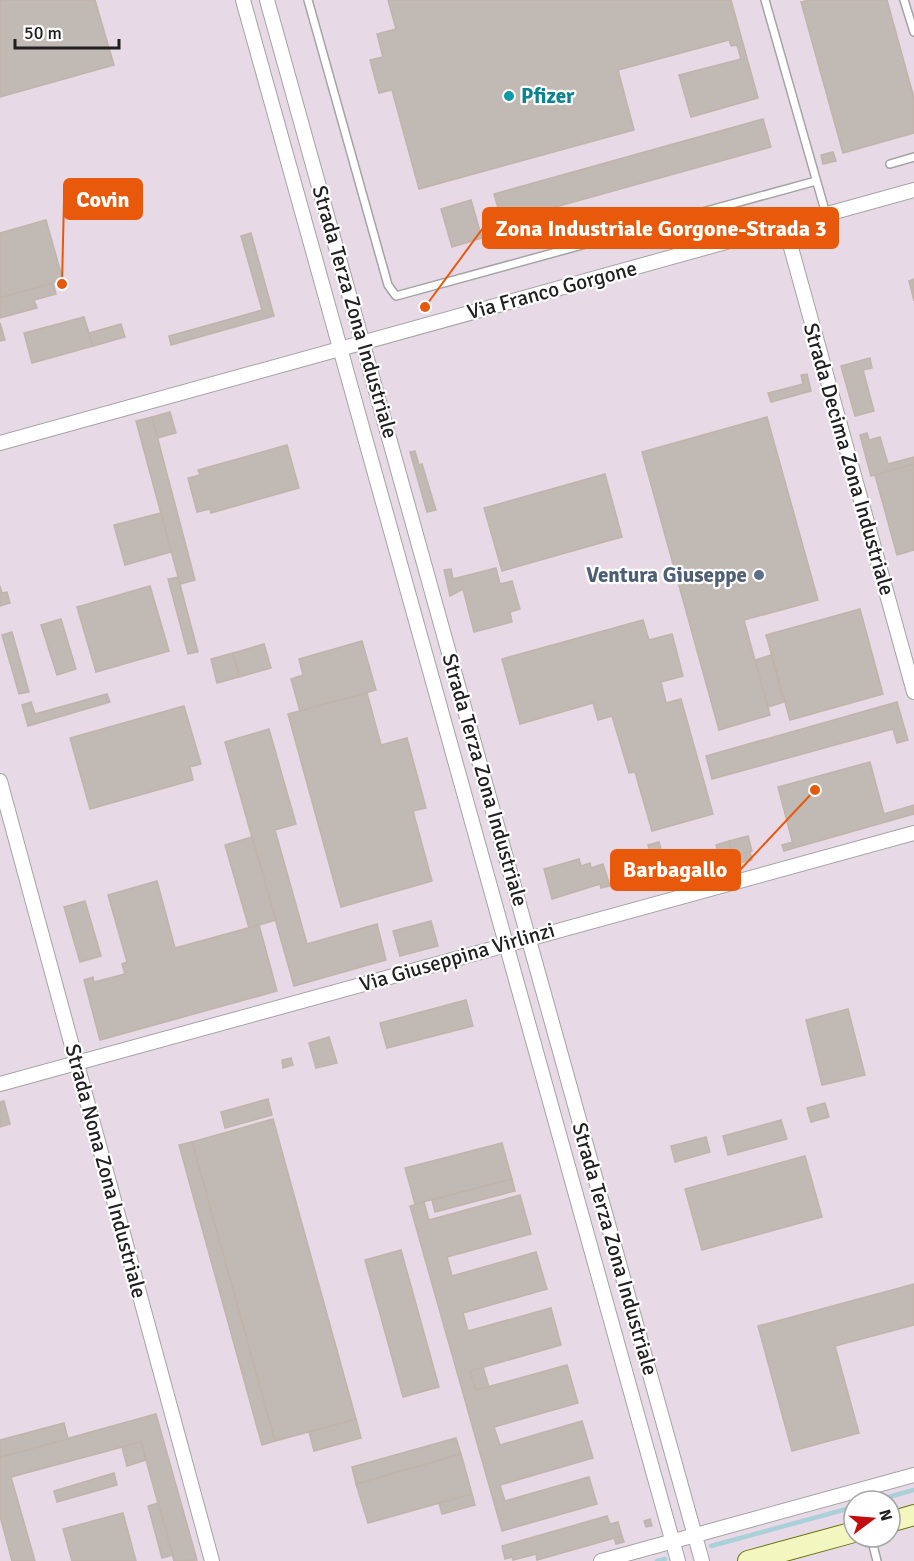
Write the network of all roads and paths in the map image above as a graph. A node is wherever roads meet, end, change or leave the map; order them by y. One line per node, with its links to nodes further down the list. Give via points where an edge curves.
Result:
1 (243, 0): 14 (street, Strada Terza Zona Industriale)
2 (267, 0): 13 (street, Strada Terza Zona Industriale)
3 (308, 0): 9 (lane, via 388,285 396,297)
4 (765, 0): 9 (lane)
5 (904, 0): 6 (lane)
6 (914, 32)
7 (914, 157): 8 (lane)
8 (890, 164)
9 (816, 181): 11 (lane)
10 (914, 190): 11 (street, Via Franco Gorgone)
11 (826, 214): 12 (street, Via Franco Gorgone)
12 (784, 226): 13 (street, Via Franco Gorgone); 16 (street, Strada Decima Zona Industriale)
13 (364, 341): 14 (street, Via Franco Gorgone); 19 (street, Strada Terza Zona Industriale)
14 (340, 348): 15 (street); 20 (street, Strada Terza Zona Industriale)
15 (0, 443)
16 (914, 692)
17 (0, 781): 21 (street, Strada Nona Zona Industriale)
18 (914, 833): 19 (street, Via Giuseppina Virlinzi)
19 (529, 938): 20 (street, Via Giuseppina Virlinzi); 24 (street, Strada Terza Zona Industriale)
20 (507, 944): 21 (street, Via Giuseppina Virlinzi); 26 (street, Strada Terza Zona Industriale)
21 (77, 1062): 22 (street, Via Giuseppina Virlinzi); 27 (street, Strada Nona Zona Industriale)
22 (0, 1084)
23 (914, 1475): 24 (street)
24 (695, 1534): 26 (street); 30 (street, Strada Terza Zona Industriale)
25 (842, 1535): 31 (main road)
26 (672, 1541): 28 (street); 29 (street, Strada Terza Zona Industriale)
27 (212, 1561)
28 (601, 1561)
29 (678, 1561)
30 (702, 1561)
31 (748, 1561)

